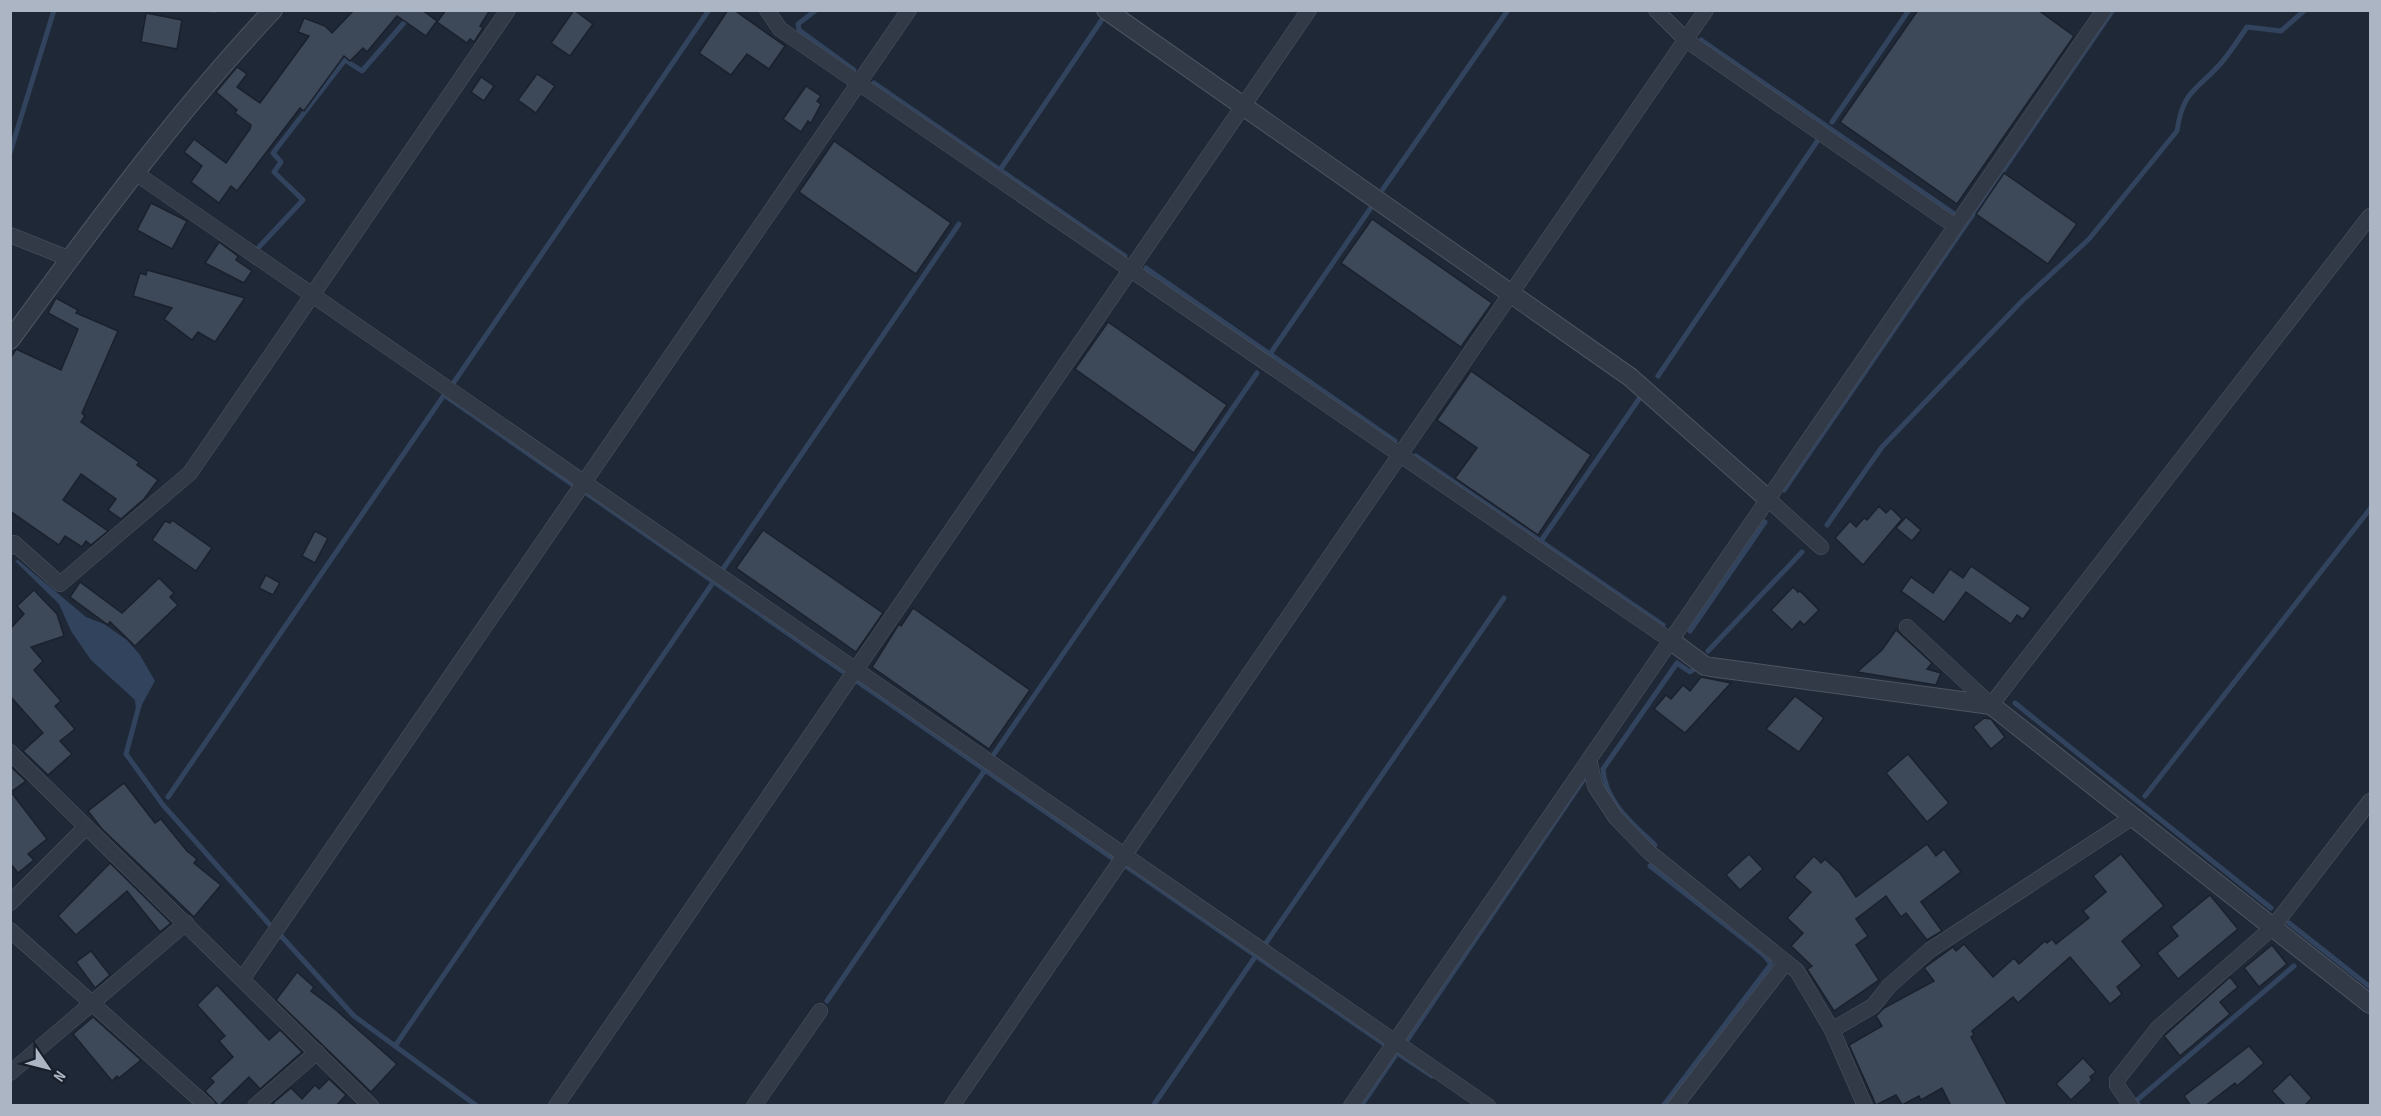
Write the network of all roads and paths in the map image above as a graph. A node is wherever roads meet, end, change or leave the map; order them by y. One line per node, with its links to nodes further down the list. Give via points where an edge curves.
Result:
1 (273, 10): 13 (street, via 213,73)
2 (508, 10): 20 (street)
3 (767, 10): 11 (street, via 780,29)
4 (909, 10): 11 (street)
5 (1106, 10): 12 (street)
6 (1309, 10): 12 (street)
7 (1656, 10): 10 (street)
8 (1706, 10): 10 (street)
9 (2104, 10): 14 (street)
10 (1686, 40): 14 (street); 19 (street)
11 (859, 82): 18 (street); 23 (street)
12 (1243, 106): 18 (street); 19 (street)
13 (134, 172): 17 (street); 20 (street)
14 (1955, 226): 24 (street)
15 (2367, 227): 30 (street)
16 (10, 235): 17 (street)
17 (70, 259): 21 (street)
18 (1130, 269): 22 (street); 29 (street)
19 (1512, 294): 22 (street); 24 (street, via 1630,376)
20 (313, 295): 23 (street); 25 (street, via 190,474 60,584 14,543)
21 (10, 340)
22 (1400, 455): 28 (street); 36 (street)
23 (584, 483): 29 (street); 42 (street)
24 (1769, 500): 26 (street); 28 (street)
25 (10, 547)
26 (1821, 547)
27 (1907, 627): 30 (street)
28 (1670, 640): 30 (street, via 1705,666); 32 (street)
29 (855, 670): 36 (street); 53 (street)
30 (1991, 705): 34 (street)
31 (10, 752): 35 (street)
32 (1589, 759): 41 (street, via 1595,786 1616,818 1649,852); 47 (street)
33 (2370, 801): 39 (street)
34 (2133, 817): 39 (street); 46 (street, via 1930,950 1889,986 1873,1006)
35 (86, 827): 37 (street); 38 (street)
36 (1126, 855): 47 (street); 55 (street)
37 (10, 903)
38 (186, 922): 42 (street); 43 (street)
39 (2273, 927): 44 (street); 60 (street, via 2157,1028 2117,1080)
40 (10, 930): 43 (street)
41 (1786, 962): 46 (street, via 1797,971); 58 (street)
42 (243, 978): 48 (street)
43 (92, 1004): 49 (street); 50 (street)
44 (2370, 1004)
45 (820, 1011): 54 (street)
46 (1832, 1030): 59 (street)
47 (1395, 1042): 56 (street); 57 (street)
48 (317, 1052): 51 (street); 52 (street)
49 (10, 1073)
50 (205, 1105)
51 (255, 1106)
52 (371, 1106)
53 (556, 1106)
54 (754, 1106)
55 (952, 1106)
56 (1351, 1106)
57 (1488, 1106)
58 (1675, 1106)
59 (1865, 1106)
60 (2131, 1106)

